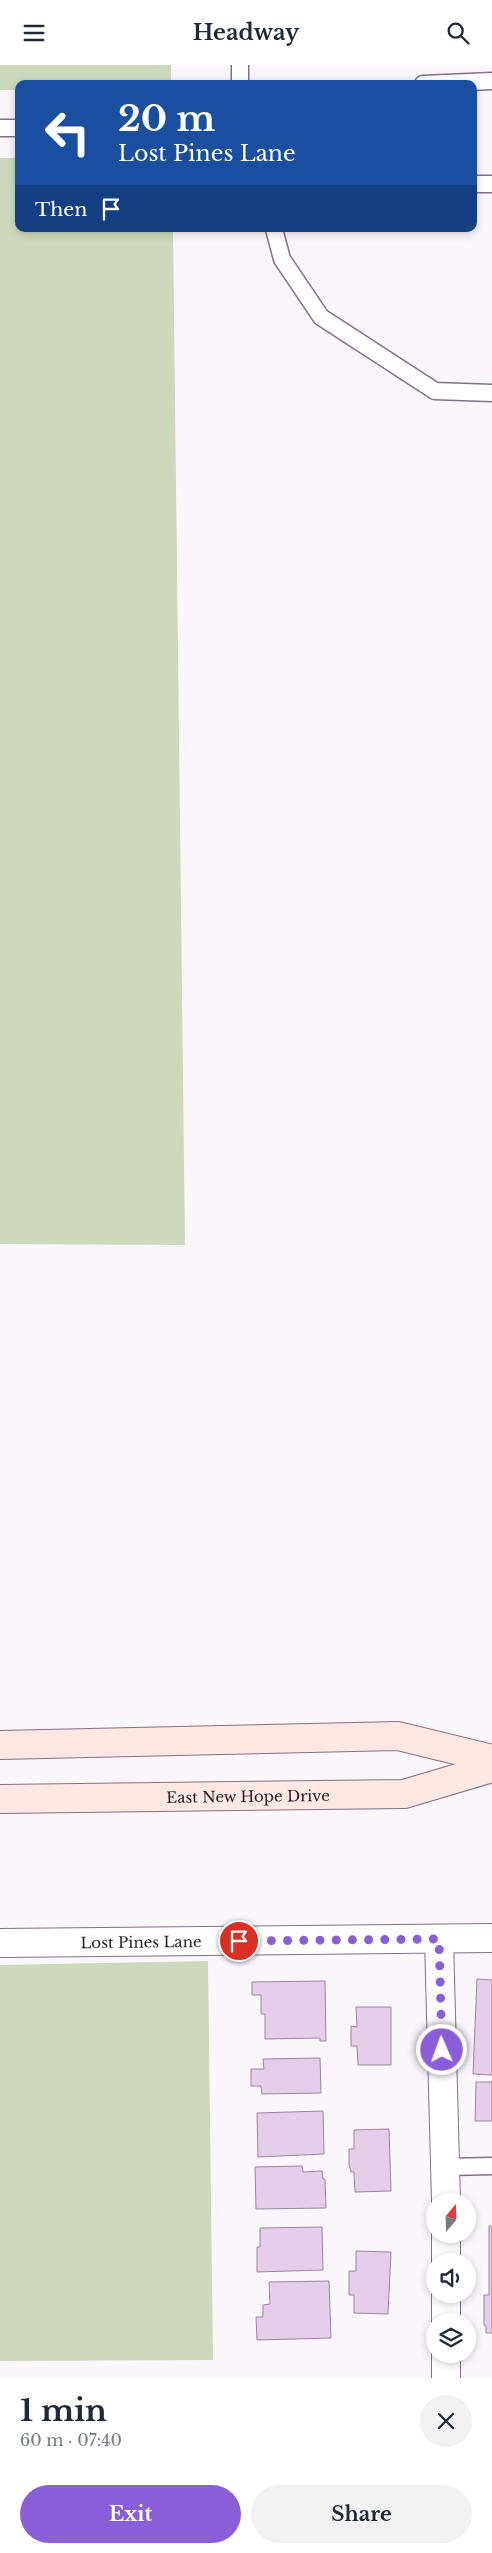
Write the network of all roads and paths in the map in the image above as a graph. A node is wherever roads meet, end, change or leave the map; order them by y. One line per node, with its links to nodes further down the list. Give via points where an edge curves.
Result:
1 (240, 65): 2 (lane)
2 (240, 80)
3 (492, 81): 4 (lane)
4 (477, 82)
5 (0, 128): 6 (lane)
6 (15, 128)
7 (477, 184): 8 (lane)
8 (492, 184)
9 (275, 232): 10 (lane, via 282,259 321,317 434,391)
10 (492, 393)
11 (0, 1745): 12 (main road, via 398,1736)
12 (492, 1759)
13 (492, 1768): 14 (main road, East New Hope Drive, via 404,1794)
14 (0, 1799)
15 (492, 1938): 16 (street, Lost Pines Lane)
16 (439, 1939): 17 (street, Lost Pines Lane); 19 (street)
17 (0, 1943)
18 (492, 2166): 19 (lane)
19 (446, 2167): 20 (street)
20 (446, 2193)
21 (446, 2363): 22 (street)
22 (446, 2378)

